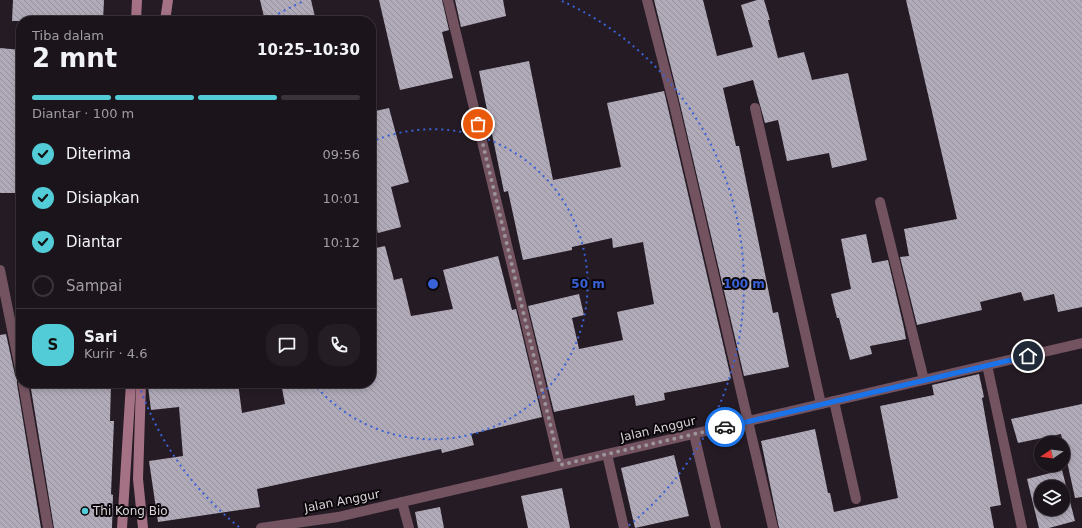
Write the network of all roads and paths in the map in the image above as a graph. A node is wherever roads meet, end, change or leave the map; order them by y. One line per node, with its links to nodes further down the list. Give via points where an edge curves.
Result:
1 (138, 0): 5 (main road)
2 (168, 0): 6 (main road)
3 (448, 0): 22 (street)
4 (647, 0): 19 (street)
5 (136, 16)
6 (166, 16)
7 (755, 108): 18 (street)
8 (880, 202): 13 (street)
9 (0, 270): 11 (street)
10 (1082, 343): 12 (street, Jalan Anggur)
11 (16, 344)
12 (987, 365): 13 (street, Jalan Anggur); 33 (street)
13 (924, 380): 17 (street, Jalan Anggur)
14 (24, 388): 25 (street)
15 (131, 388): 26 (main road)
16 (141, 388): 27 (main road, via 138,479)
17 (834, 401): 18 (street, Jalan Anggur); 23 (street)
18 (820, 404): 19 (street, Jalan Anggur)
19 (748, 421): 20 (street, Jalan Anggur); 32 (street)
20 (694, 434): 21 (street, Jalan Anggur); 31 (street)
21 (607, 454): 22 (street, Jalan Anggur); 30 (street)
22 (560, 465): 24 (street, Jalan Anggur)
23 (856, 499)
24 (402, 502): 28 (street, Jalan Anggur, via 338,517); 29 (street)
25 (48, 528)
26 (122, 528)
27 (143, 528)
28 (261, 528)
29 (409, 528)
30 (624, 528)
31 (716, 528)
32 (773, 528)
33 (1022, 528)

